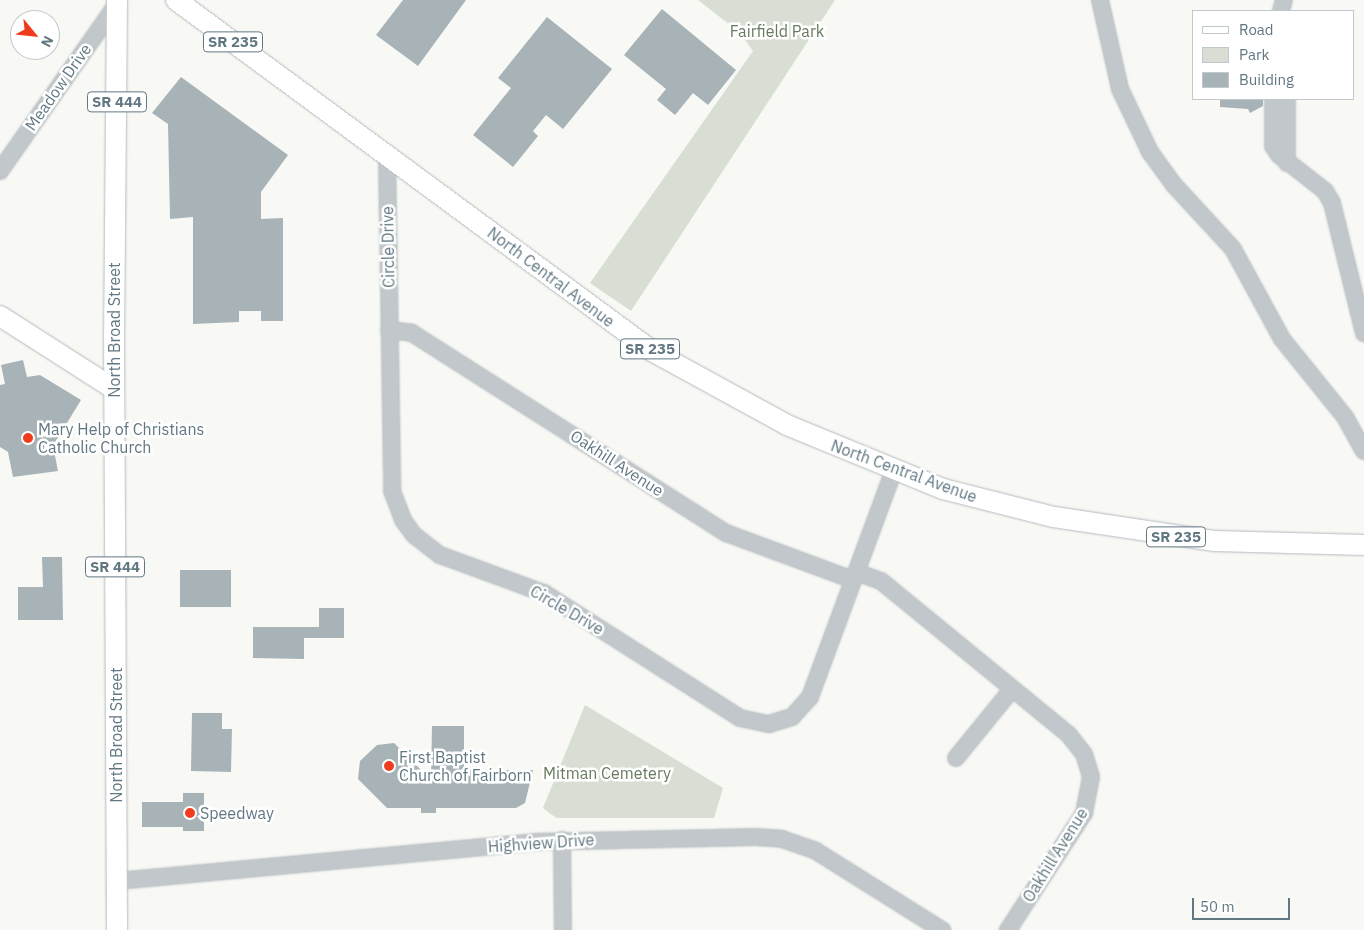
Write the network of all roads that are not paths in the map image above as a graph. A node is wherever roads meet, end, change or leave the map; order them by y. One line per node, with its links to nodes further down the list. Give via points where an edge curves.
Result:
1 (176, 0): 6 (main road, North Central Avenue / SR 235)
2 (1100, 0): 13 (street, via 1120,89 1150,152 1174,185 1233,249 1282,339 1345,417)
3 (117, 2): 8 (street, Meadow Drive); 12 (main road, North Broad Street / SR 444)
4 (1273, 100): 7 (street, via 1273,146)
5 (1287, 100): 7 (street)
6 (387, 155): 10 (street, Circle Drive); 14 (main road, North Central Avenue / SR 235, via 652,351 787,425)
7 (1287, 162): 11 (street, via 1325,192 1332,202)
8 (0, 172)
9 (0, 316): 12 (main road)
10 (390, 330): 16 (street, Oakhill Avenue, via 412,333 726,533); 16 (street, Circle Drive, via 392,491 403,520 414,535 440,555 544,593 740,718 769,724 792,716 803,708)
11 (1364, 333)
12 (114, 389): 20 (main road, North Broad Street / SR 444)
13 (1364, 451)
14 (894, 470): 15 (main road, North Central Avenue / SR 235, via 990,502 1054,517 1181,537 1259,544); 16 (street, Circle Drive)
15 (1364, 545)
16 (855, 576): 17 (street, Oakhill Avenue, via 881,581)
17 (1012, 689): 18 (street); 24 (street, Oakhill Avenue, via 1077,744 1088,765 1091,783 1084,813)
18 (956, 758)
19 (562, 840): 20 (street, Highview Drive); 22 (street); 23 (street, Highview Drive, via 782,839 816,851)
20 (117, 881): 21 (main road, North Broad Street / SR 444)
21 (117, 930)
22 (563, 930)
23 (942, 930)
24 (1008, 930)

